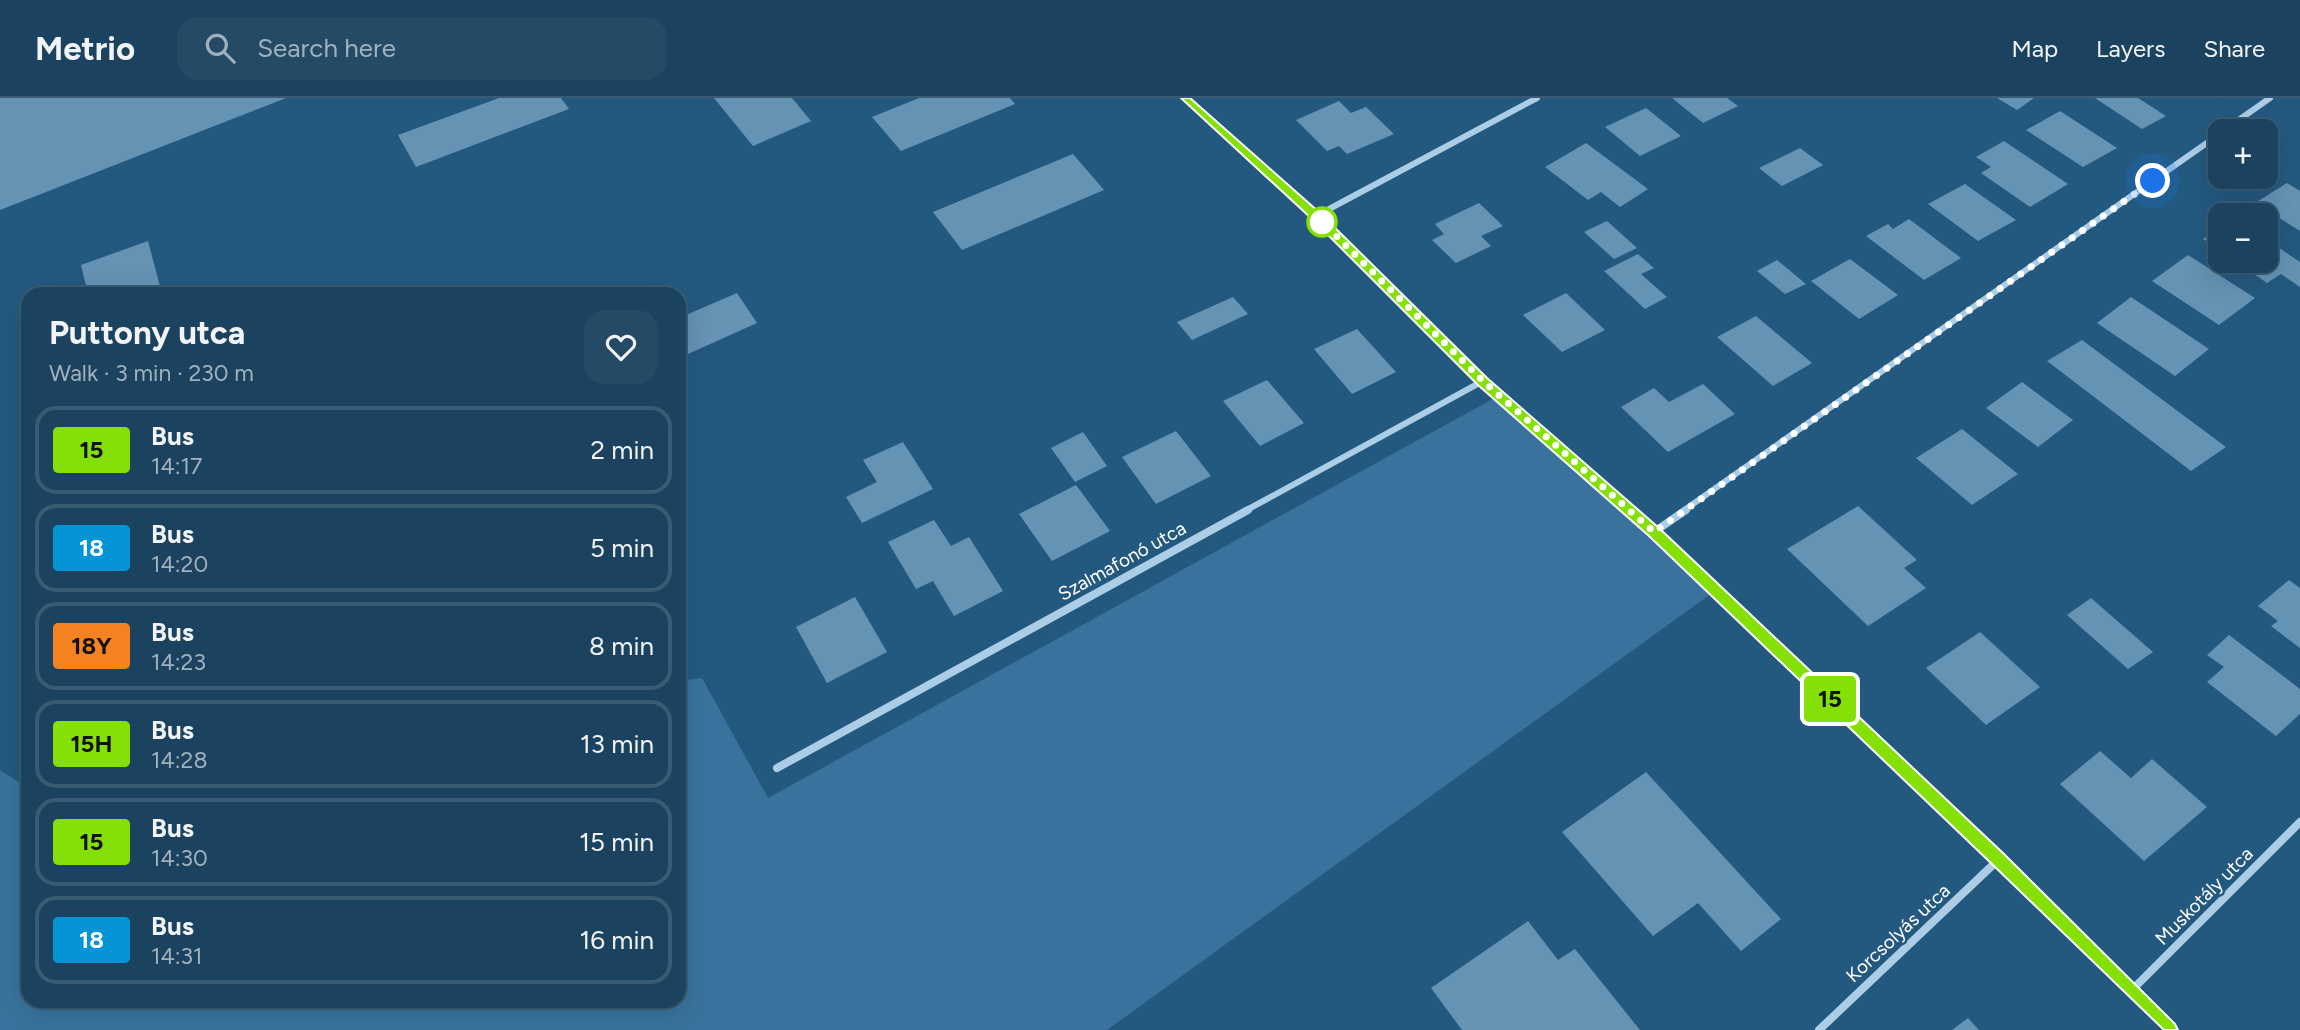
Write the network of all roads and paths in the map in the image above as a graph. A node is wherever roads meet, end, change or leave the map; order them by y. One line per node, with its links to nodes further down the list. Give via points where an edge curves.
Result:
1 (1186, 98): 6 (street)
2 (1537, 98): 6 (street)
3 (2270, 98): 4 (street)
4 (2240, 119)
5 (2208, 142): 8 (street)
6 (1316, 216): 7 (street)
7 (1483, 381): 8 (street); 9 (street, Szalmafonó utca)
8 (1654, 532): 11 (street)
9 (777, 768)
10 (2300, 822): 12 (street, Muskotály utca)
11 (1998, 860): 12 (street); 13 (street, Korcsolyás utca)
12 (2131, 991): 14 (street)
13 (1819, 1030)
14 (2169, 1030)

